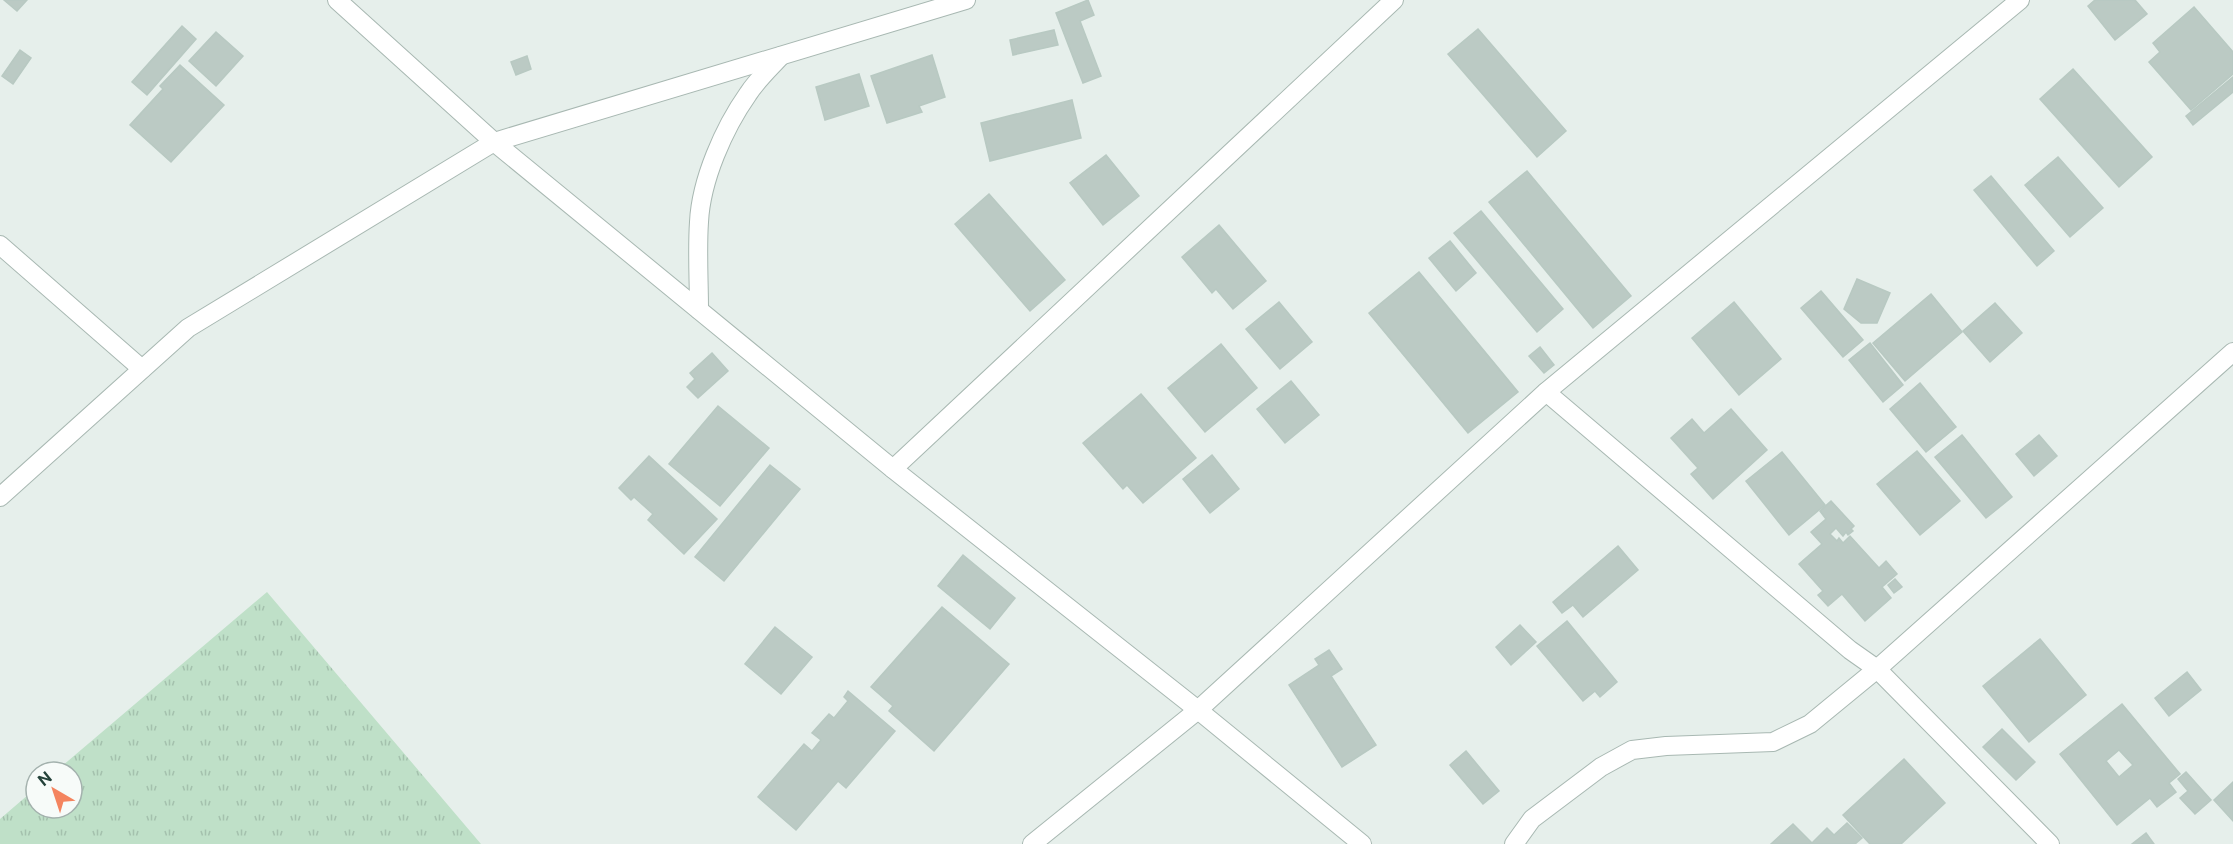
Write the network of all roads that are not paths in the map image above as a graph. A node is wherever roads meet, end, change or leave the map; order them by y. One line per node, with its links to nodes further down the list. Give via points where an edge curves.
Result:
1 (337, 0): 6 (street)
2 (966, 0): 5 (street)
3 (1394, 0): 12 (street)
4 (2020, 0): 11 (street)
5 (782, 55): 6 (street); 8 (street, via 749,92 729,123 715,157 699,220)
6 (494, 142): 8 (street); 10 (street, via 188,328)
7 (0, 245): 10 (street)
8 (699, 310): 12 (street)
9 (2233, 352): 14 (street)
10 (142, 369): 13 (street)
11 (1546, 392): 14 (street); 15 (street)
12 (892, 468): 15 (street)
13 (0, 497)
14 (1877, 669): 18 (street, via 1810,724 1773,742 1632,750 1601,767 1532,819); 19 (street)
15 (1198, 710): 16 (street); 17 (street)
16 (1032, 844)
17 (1362, 844)
18 (1514, 844)
19 (2050, 844)

